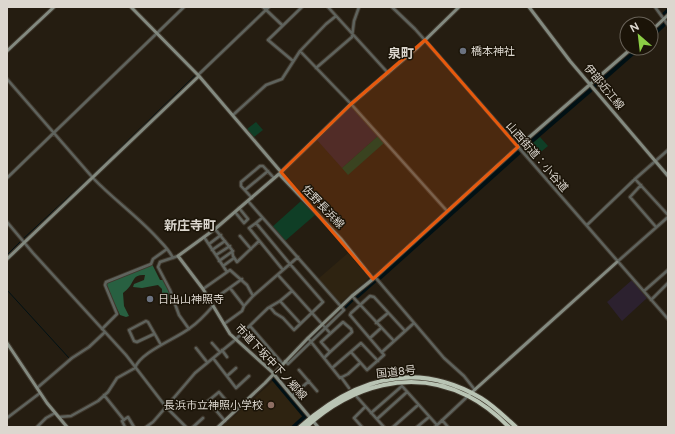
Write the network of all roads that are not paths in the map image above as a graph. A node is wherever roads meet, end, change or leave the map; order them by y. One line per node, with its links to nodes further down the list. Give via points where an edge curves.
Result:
1 (54, 7): 23 (street)
2 (131, 7): 20 (street)
3 (184, 7): 20 (street)
4 (263, 7): 13 (street)
5 (269, 7): 13 (street)
6 (302, 7): 18 (street)
7 (328, 7): 15 (street)
8 (359, 7): 21 (street)
9 (392, 7): 22 (street, 山西街道：小谷道)
10 (459, 7): 22 (street)
11 (528, 7): 31 (street, 伊部近江線)
12 (655, 7): 16 (street)
13 (266, 10): 18 (street); 29 (street)
14 (668, 14): 16 (street)
15 (336, 16): 21 (street); 24 (street)
16 (664, 19): 17 (street); 19 (street)
17 (659, 24)
18 (282, 25): 26 (street, via 268,40)
19 (668, 25)
20 (157, 33): 29 (street); 34 (street)
21 (353, 35): 27 (street); 28 (street)
22 (425, 40): 28 (street); 35 (street, 山西街道：小谷道)
23 (7, 51)
24 (300, 51): 26 (street); 27 (street)
25 (623, 56): 31 (street)
26 (293, 61): 33 (street, via 282,79 266,85)
27 (316, 68): 32 (street)
28 (388, 73): 32 (street)
29 (197, 75): 33 (street); 41 (street)
30 (7, 80): 34 (street)
31 (590, 84): 35 (street); 37 (street, 伊部近江線)
32 (351, 104): 39 (street); 50 (street)
33 (233, 115): 39 (street)
34 (54, 133): 41 (street); 42 (street)
35 (518, 147): 50 (street); 56 (street, 山西街道：小谷道)
36 (668, 150): 37 (street)
37 (656, 162): 40 (street, 伊部近江線); 44 (street)
38 (268, 171): 43 (street); 46 (street); 46 (street, via 260,166 250,174 241,182)
39 (280, 173): 43 (street); 85 (street, 佐野長浜線)
40 (668, 176)
41 (92, 177): 64 (street); 67 (street, via 147,226)
42 (7, 178)
43 (274, 178): 47 (street)
44 (635, 179): 45 (street); 56 (street)
45 (641, 185): 52 (street); 57 (street, via 630,196)
46 (245, 190): 47 (street)
47 (252, 198): 48 (street)
48 (248, 201): 49 (street); 53 (street)
49 (239, 208): 51 (street); 51 (street, via 248,219 244,223)
50 (447, 211): 85 (street)
51 (235, 212): 58 (street)
52 (668, 216): 57 (street)
53 (262, 218): 55 (street); 73 (street)
54 (7, 222): 64 (street)
55 (256, 223): 63 (street, via 249,228); 79 (street)
56 (587, 225): 78 (street, 山西街道：小谷道)
57 (656, 227): 78 (street)
58 (215, 229): 59 (street); 61 (street)
59 (221, 235): 62 (street); 65 (street)
60 (240, 236): 68 (street)
61 (204, 237): 65 (street); 71 (street)
62 (225, 241): 66 (street); 69 (street)
63 (259, 241): 68 (street); 81 (street)
64 (24, 242): 76 (street); 111 (street)
65 (209, 244): 69 (street)
66 (230, 246): 70 (street); 72 (street)
67 (167, 249): 74 (street); 111 (street, via 153,259 151,264 106,282 118,314)
68 (251, 249): 75 (street, via 237,262)
69 (212, 250): 72 (street)
70 (232, 251): 75 (street); 77 (street)
71 (178, 256): 74 (street); 89 (street, 市道下坂中下ノ郷線)
72 (216, 256): 77 (street)
73 (298, 257): 79 (street); 101 (street)
74 (173, 258): 113 (street, via 160,262 158,267 179,315)
75 (234, 258): 80 (street)
76 (7, 259)
77 (219, 261): 80 (street)
78 (617, 262): 91 (street, 山西街道：小谷道); 151 (street)
79 (290, 264): 81 (street); 102 (street, via 324,302)
80 (223, 266): 83 (street)
81 (283, 270): 84 (street)
82 (668, 270): 91 (street)
83 (227, 272): 86 (street, via 230,270); 89 (street)
84 (278, 275): 90 (street); 92 (street)
85 (374, 278): 93 (street); 107 (street)
86 (242, 279): 88 (street); 92 (street)
87 (668, 283): 94 (street)
88 (230, 288): 96 (street); 99 (street)
89 (203, 290): 96 (street, 市道下坂中下ノ郷線)
90 (292, 291): 95 (street); 102 (street)
91 (644, 291): 94 (street, 山西街道：小谷道)
92 (253, 296): 99 (street)
93 (352, 296): 97 (street); 101 (street)
94 (651, 300): 104 (street, 山西街道：小谷道)
95 (280, 301): 100 (street); 105 (street)
96 (210, 302): 98 (street, 市道下坂中下ノ郷線)
97 (360, 305): 103 (street, via 372,296); 106 (street); 118 (street, via 350,315)
98 (213, 306): 108 (street, 市道下坂中下ノ郷線); 113 (street)
99 (244, 306): 108 (street, via 242,311)
100 (270, 307): 105 (street, via 294,330); 109 (street)
101 (342, 308): 110 (street)
102 (312, 313): 105 (street); 110 (street)
103 (388, 313): 106 (street); 114 (street)
104 (668, 319)
105 (300, 323)
106 (376, 323): 112 (street)
107 (414, 323): 114 (street); 151 (street, via 444,358 464,376)
108 (224, 324): 119 (street, 市道下坂中下ノ郷線)
109 (250, 326): 119 (street); 135 (street)
110 (324, 326): 116 (street); 120 (street)
111 (102, 328): 115 (street)
112 (381, 328): 118 (street); 121 (street)
113 (189, 329): 124 (street)
114 (405, 331): 121 (street)
115 (105, 332): 137 (street); 146 (street)
116 (330, 333): 127 (street, via 321,342); 127 (street, via 343,322 352,331)
117 (154, 334): 117 (street, via 146,321 129,330 137,342); 124 (street)
118 (370, 338): 129 (street)
119 (235, 340): 126 (street); 141 (street, 市道下坂中下ノ郷線)
120 (309, 340): 132 (street); 135 (street)
121 (394, 342): 129 (street)
122 (7, 343): 146 (street)
123 (212, 344): 126 (street)
124 (161, 345): 137 (street, via 141,358)
125 (196, 348): 134 (street)
126 (221, 351): 130 (street); 131 (street)
127 (330, 352): 132 (street)
128 (351, 352): 133 (street, via 361,343); 136 (street); 139 (street)
129 (382, 352): 133 (street, via 384,357)
130 (227, 356)
131 (213, 358): 134 (street); 142 (street)
132 (324, 358): 139 (street)
133 (378, 361): 136 (street, via 368,370)
134 (207, 362): 156 (street, via 190,377)
135 (285, 363): 141 (street)
136 (360, 363): 144 (street)
137 (135, 366): 152 (street, via 132,371 117,378); 156 (street)
138 (236, 368): 142 (street)
139 (332, 368): 144 (street)
140 (299, 370): 145 (street)
141 (273, 375): 153 (street, 市道下坂中下ノ郷線); 158 (street)
142 (227, 376): 143 (street, via 236,388)
143 (249, 376)
144 (341, 377): 147 (street)
145 (309, 381): 148 (street); 153 (street)
146 (37, 388): 150 (street)
147 (349, 388)
148 (317, 391)
149 (407, 392): 155 (street); 160 (street, via 400,387); 166 (street)
150 (40, 393): 159 (street); 163 (street)
151 (471, 393): 165 (highway, 国道8号, via 439,381 420,378 392,379 355,389 332,402); 168 (street); 187 (highway, 国道8号); 188 (highway, 国道8号, via 489,404)
152 (104, 395): 161 (street, via 72,416); 167 (street)
153 (292, 396): 165 (street, 市道下坂中下ノ郷線)
154 (357, 397): 157 (street)
155 (418, 405): 162 (street); 184 (street)
156 (166, 407): 175 (street); 176 (street)
157 (366, 407): 160 (street); 182 (street, via 354,418)
158 (235, 410): 169 (street); 169 (street, via 219,392 208,401)
159 (55, 413): 161 (street); 171 (street)
160 (371, 413): 166 (street)
161 (59, 417): 172 (street)
162 (429, 417): 170 (street); 185 (street)
163 (7, 418)
164 (203, 418): 177 (street)
165 (312, 419): 179 (highway, 国道8号); 180 (highway, 国道8号); 181 (street, 市道下坂中下ノ郷線)
166 (377, 419): 183 (street)
167 (124, 420): 173 (street, via 122,422); 174 (street, via 128,418)
168 (442, 420): 170 (street); 186 (street)
169 (225, 421): 178 (street)
170 (436, 426)
171 (36, 427)
172 (67, 427)
173 (125, 427)
174 (134, 427)
175 (146, 427)
176 (186, 427)
177 (193, 427)
178 (218, 427)
179 (300, 427)
180 (306, 427)
181 (318, 427)
182 (362, 427)
183 (384, 427)
184 (393, 427)
185 (417, 427)
186 (448, 427)
187 (509, 427)
188 (516, 427)

